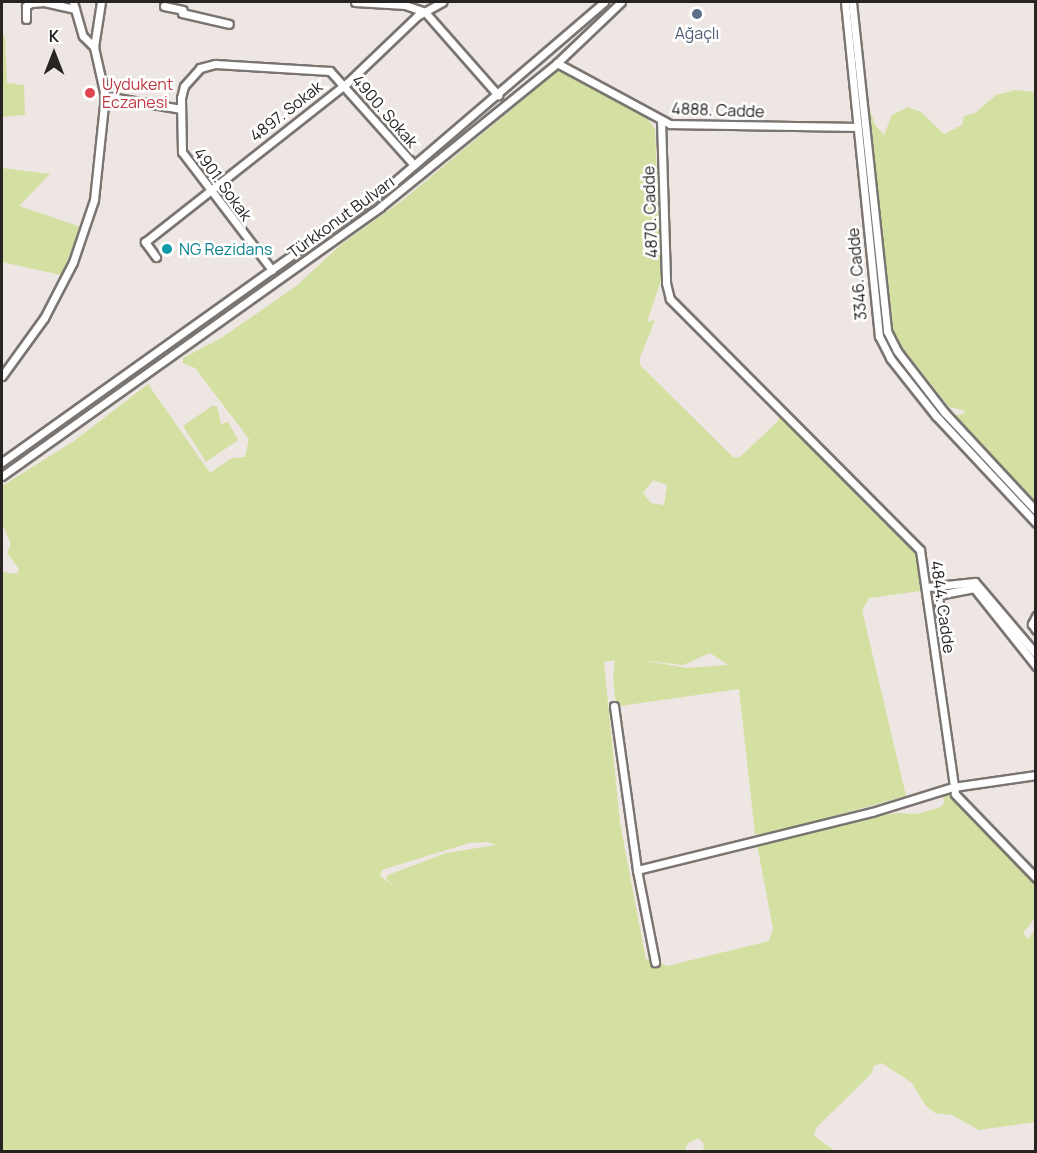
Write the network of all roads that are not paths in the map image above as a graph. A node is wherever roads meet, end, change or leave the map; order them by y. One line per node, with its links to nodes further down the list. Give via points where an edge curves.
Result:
1 (101, 2): 13 (street)
2 (355, 2): 10 (street, via 405,5)
3 (442, 2): 10 (street, 4897. Sokak)
4 (604, 2): 17 (street, Türkkonut Bulvarı)
5 (621, 2): 14 (street, Türkkonut Bulvarı)
6 (845, 2): 21 (street, 3346. Cadde)
7 (852, 2): 30 (street, 3346. Cadde, via 886,331 945,412)
8 (75, 4): 11 (street, via 31,3 26,6); 13 (street, via 83,36)
9 (164, 6): 12 (street)
10 (426, 12): 16 (street, 4897. Sokak); 17 (street)
11 (26, 19)
12 (229, 24)
13 (94, 47): 18 (street)
14 (557, 63): 20 (street, 4888. Cadde); 29 (street, Türkkonut Bulvarı, via 380,207)
15 (265, 67): 16 (street, 4900. Sokak, via 330,71); 19 (street, 4901. Sokak, via 203,67 184,86)
16 (343, 85): 22 (street, 4900. Sokak); 23 (street, 4897. Sokak)
17 (498, 95): 22 (street, Türkkonut Bulvarı)
18 (105, 96): 19 (street); 27 (street, via 94,200 73,262 44,318)
19 (181, 109): 23 (street, 4901. Sokak, via 182,152)
20 (661, 120): 21 (street, 4888. Cadde, via 673,124); 26 (street, 4870. Cadde, via 666,283)
21 (856, 127): 31 (street, 3346. Cadde, via 875,323 880,340 936,416)
22 (414, 165): 25 (street, Türkkonut Bulvarı)
23 (207, 190): 24 (street, 4897. Sokak, via 145,242); 25 (street, 4901. Sokak)
24 (156, 257)
25 (272, 270): 28 (street, Türkkonut Bulvarı)
26 (672, 302): 32 (street, 4844. Cadde, via 916,546 923,559)
27 (2, 376)
28 (2, 462)
29 (2, 476)
30 (1035, 511)
31 (1035, 523)
32 (927, 587): 36 (street, via 970,580 978,584); 40 (street, 4844. Cadde)
33 (1035, 616): 34 (street)
34 (1035, 630)
35 (941, 634): 37 (street, via 938,595 974,588)
36 (1035, 654)
37 (1035, 666)
38 (614, 706): 41 (street)
39 (1035, 775): 40 (street)
40 (953, 787): 41 (street, via 872,812); 42 (street, 4844. Cadde, via 965,809)
41 (637, 870): 43 (street)
42 (1035, 878)
43 (655, 962)

